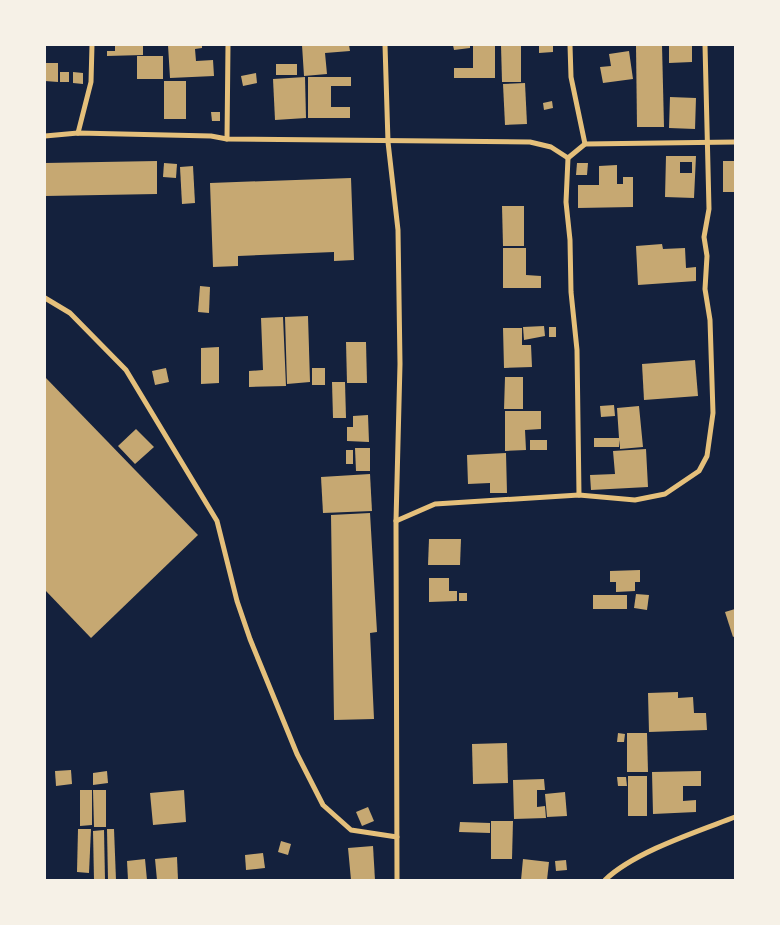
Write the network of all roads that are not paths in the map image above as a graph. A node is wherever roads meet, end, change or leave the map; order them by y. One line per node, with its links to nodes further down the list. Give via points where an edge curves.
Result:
1 (92, 45): 6 (street, via 91,82)
2 (228, 45): 8 (street)
3 (385, 45): 9 (street)
4 (570, 45): 11 (street, via 571,76)
5 (704, 45): 12 (street)
6 (78, 133): 7 (street); 8 (street)
7 (45, 136)
8 (227, 139): 9 (street)
9 (388, 142): 13 (street, via 530,142 551,147); 16 (street, via 398,239 400,364)
10 (735, 142): 12 (street)
11 (585, 144): 12 (street); 13 (street)
12 (709, 144): 15 (street, via 710,209 704,237 713,413 707,456 699,471 665,494 635,500)
13 (568, 158): 15 (street, via 566,202 570,292 577,350)
14 (45, 298): 18 (street, via 70,313 126,370 217,521 250,639 297,754 323,805 351,830)
15 (579, 495): 16 (street, via 435,504)
16 (396, 520): 18 (street)
17 (735, 817): 20 (street, via 617,868)
18 (397, 836): 19 (street)
19 (397, 880)
20 (604, 880)

